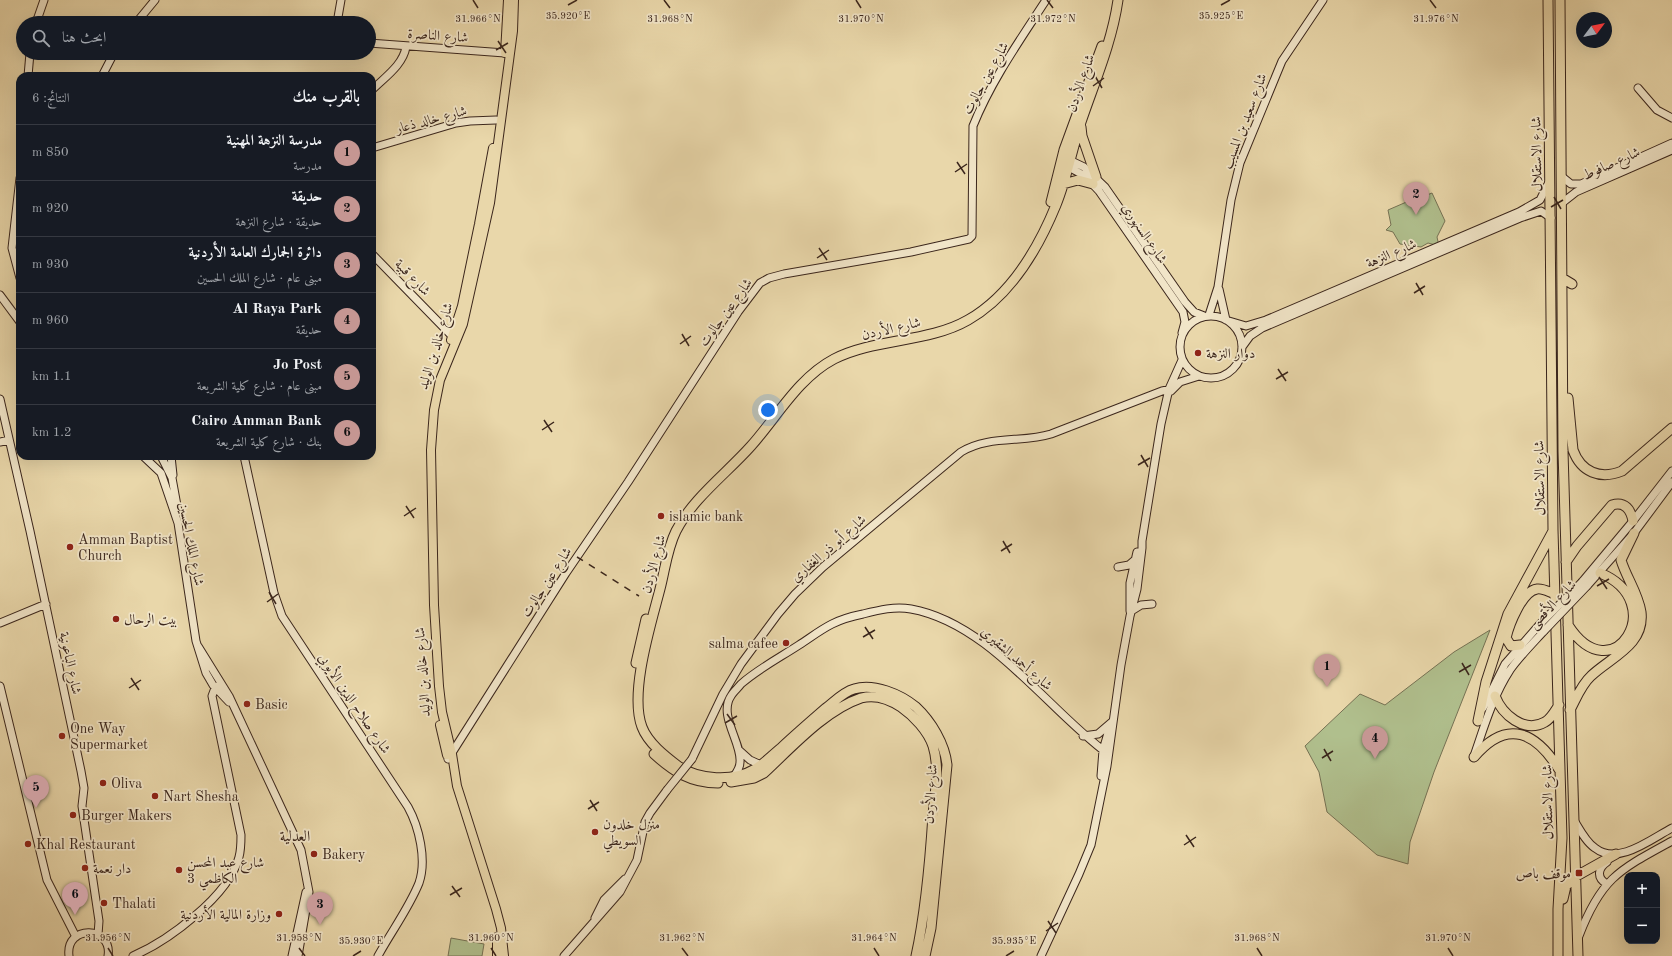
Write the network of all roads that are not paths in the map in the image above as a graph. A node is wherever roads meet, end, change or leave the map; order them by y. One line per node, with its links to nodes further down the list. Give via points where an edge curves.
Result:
1 (44, 0): 12 (street)
2 (155, 0): 13 (street)
3 (341, 0): 14 (street)
4 (508, 0): 17 (main road, شارع خالد بن الوليد)
5 (514, 0): 101 (main road, شارع خالد بن الوليد, via 513,31 490,203 466,312 440,380 433,416 430,450 436,627 439,686)
6 (1046, 0): 99 (street, شارع عين جالوت, via 996,82 973,126 972,236 969,239 911,252 784,274 760,283 738,312 566,573)
7 (1114, 0): 30 (highway, شارع الأردن, via 1104,41 1076,114)
8 (1118, 0): 26 (highway, شارع الأردن, via 1111,36)
9 (1323, 0): 44 (street, شارع سعيد بن المسيب, via 1282,61 1240,163 1231,200)
10 (1548, 0): 33 (highway, شارع الاستقلال)
11 (1560, 0): 31 (highway, شارع الاستقلال)
12 (38, 16)
13 (142, 16)
14 (338, 16)
15 (376, 44): 16 (street, شارع الناصرة)
16 (406, 47): 17 (street, شارع الناصرة); 22 (street, via 400,63)
17 (505, 53): 25 (main road, شارع خالد بن الوليد)
18 (29, 60): 20 (street)
19 (110, 60): 21 (street)
20 (28, 72)
21 (104, 72)
22 (376, 86)
23 (1638, 88): 24 (street, via 1657,110)
24 (1672, 118)
25 (496, 120): 28 (street, شارع خالد ذعار, via 456,123); 50 (main road, شارع خالد بن الوليد, via 480,224)
26 (1081, 123): 30 (highway, شارع الأردن); 32 (highway, via 1082,136)
27 (1672, 143): 31 (street, شارع صافوط, via 1581,184 1571,184)
28 (376, 147)
29 (1672, 150): 35 (street, شارع صافوط, via 1576,192)
30 (1066, 162): 32 (street, شارع السنهوري); 34 (highway, شارع الأردن); 79 (highway, شارع الأردن, via 1041,228 1021,262 1001,287 980,307 959,319 931,329 847,349 809,370 678,519 668,541)
31 (1561, 176): 35 (highway, شارع الاستقلال)
32 (1095, 181): 34 (highway, via 1078,180); 38 (street, شارع السنهوري)
33 (1550, 182): 37 (highway, شارع الاستقلال); 39 (street, شارع النزهة, via 1536,204)
34 (1063, 184): 79 (highway, شارع الأردن, via 1045,230 1029,258 1008,286 980,312 951,328 840,356 823,365 802,384 749,448 698,500 683,521 672,541)
35 (1562, 203): 42 (highway, شارع الاستقلال)
36 (16, 213): 41 (street, via 12,248)
37 (1551, 218): 39 (street, شارع النزهة, via 1544,211 1537,211); 71 (highway, شارع الاستقلال)
38 (1123, 219): 46 (street, شارع السنهوري, via 1185,302 1194,312); 49 (street, شارع السنهوري, via 1183,312 1185,322)
39 (1456, 242): 48 (street, شارع النزهة, via 1266,320 1246,326); 51 (street, شارع النزهة, via 1262,328 1250,336)
40 (376, 258): 50 (street, شارع قبية)
41 (16, 263)
42 (1562, 278): 43 (highway); 53 (highway, شارع الاستقلال)
43 (1572, 284)
44 (1218, 287): 46 (street, شارع سعيد بن المسيب); 48 (street, شارع سعيد بن المسيب)
45 (0, 295): 47 (street)
46 (1206, 316): 48 (street); 49 (street, via 1191,322)
47 (16, 317)
48 (1228, 320): 51 (street, via 1239,333)
49 (1182, 333): 52 (street, via 1179,347)
50 (453, 336): 101 (main road, شارع خالد بن الوليد, via 436,379 426,448 434,680 437,712)
51 (1242, 348): 54 (street, via 1238,362 1230,372 1214,378)
52 (1182, 360): 54 (street, via 1186,367); 55 (street)
53 (1562, 367): 57 (highway, via 1573,450 1581,464 1589,471 1606,476 1622,471); 75 (highway, شارع الاستقلال)
54 (1198, 376): 55 (street, شارع أبو ذر الغفاري, via 1184,380)
55 (1170, 391): 73 (street); 129 (street, شارع أبو ذر الغفاري, bridge, via 1047,436 985,442 961,452 823,567 778,614 741,664 723,694 692,759 645,822 638,856 629,877 604,900 594,920)
56 (0, 399): 58 (street, شارع الباعونية)
57 (1672, 428)
58 (9, 440): 59 (street); 81 (street, شارع الباعونية)
59 (0, 442)
60 (147, 460): 66 (street, شارع الملك الحسين)
61 (160, 460): 66 (street)
62 (162, 460): 68 (street)
63 (171, 460): 68 (street)
64 (245, 460): 126 (street, شارع صلاح الدين الأيوبي, via 274,593 282,616 408,808 416,826 421,859 419,881)
65 (1672, 471): 69 (street, شارع الأقصى)
66 (161, 473): 70 (street, شارع الملك الحسين)
67 (1672, 482): 72 (street, شارع الأقصى)
68 (174, 487): 70 (street)
69 (1633, 522): 75 (highway, via 1632,514 1626,507 1621,504 1612,505); 78 (street, شارع الأقصى)
70 (178, 523): 88 (street, شارع الملك الحسين)
71 (1553, 530): 80 (highway, شارع الاستقلال); 97 (highway, via 1508,614 1486,682)
72 (1634, 533): 77 (street, شارع الأقصى); 96 (highway, via 1621,560 1640,606 1640,630 1628,647 1585,682)
73 (1142, 541): 74 (street); 84 (street, via 1138,584)
74 (1136, 560): 76 (street, via 1129,565); 84 (street, via 1130,583)
75 (1566, 562): 86 (highway, شارع الاستقلال)
76 (1118, 567)
77 (1600, 573): 78 (street, شارع الأقصى); 86 (highway, via 1616,582 1628,598 1634,618 1629,636 1615,647 1600,650 1589,648)
78 (1584, 584): 87 (street, شارع الأقصى, bridge); 93 (street, شارع الأقصى, bridge, via 1510,670)
79 (657, 591): 83 (highway, شارع الأردن)
80 (1555, 594): 87 (highway, via 1536,589 1525,596 1506,638 1512,646); 95 (highway, شارع الاستقلال)
81 (46, 604): 85 (street); 118 (street, شارع الباعونية, via 84,788 82,806)
82 (1152, 604): 84 (street, via 1141,605)
83 (653, 605): 108 (highway, شارع الأردن, via 641,667 639,709 643,730 658,749 681,768 707,777); 112 (highway, شارع الأردن, via 636,660 634,718 637,731 644,743 666,765 691,780 706,783 754,778 764,773 809,731 844,706 871,696 888,699 912,716 923,729 933,748 937,781)
84 (1131, 613): 98 (street)
85 (0, 623)
86 (1568, 625): 96 (highway, شارع الاستقلال)
87 (1520, 645): 97 (street, شارع الأقصى, via 1501,670)
88 (198, 646): 89 (street, شارع الملك الحسين); 91 (street, شارع الملك الحسين)
89 (206, 673): 91 (street, شارع الملك الحسين); 92 (street)
90 (0, 686): 119 (street, via 47,880)
91 (220, 688): 92 (street); 94 (street); 122 (street, شارع الملك الحسين, via 232,705 298,842 304,860 309,899)
92 (212, 696): 94 (street)
93 (1496, 696): 95 (highway, via 1498,704 1506,714 1526,725 1546,722); 105 (street, شارع الأقصى)
94 (213, 704): 125 (street, via 241,836 239,857 219,891 194,919)
95 (1559, 705): 107 (highway, شارع الاستقلال)
96 (1570, 712): 109 (highway, شارع الاستقلال)
97 (1478, 721)
98 (1112, 724): 100 (street, via 1098,734); 103 (street)
99 (465, 732): 101 (street, شارع عين جالوت); 104 (street, شارع عين جالوت)
100 (1084, 736): 102 (street, شارع أحمد الشقيري, via 993,651 950,622 909,609 878,610 833,624 744,682 730,697 729,722); 103 (street, شارع أحمد الشقيري)
101 (447, 745): 104 (main road, شارع خالد بن الوليد)
102 (740, 751): 106 (street); 108 (street, via 740,764)
103 (1105, 752): 132 (street, via 1101,790 1086,860)
104 (450, 757): 116 (main road, شارع خالد بن الوليد)
105 (1474, 757): 107 (highway, via 1482,747 1495,738 1510,734 1520,735 1537,742 1545,749)
106 (761, 765): 108 (highway, شارع الأردن, via 752,771); 112 (highway, شارع الأردن, via 847,692 864,688 894,693 922,713 946,754 947,765)
107 (1561, 772): 117 (highway, شارع الاستقلال, via 1562,838)
108 (734, 776)
109 (1573, 819): 113 (street, via 1595,849); 114 (highway, شارع الاستقلال)
110 (1672, 828): 113 (street, via 1628,851)
111 (1672, 841): 115 (street, via 1628,866)
112 (936, 846): 130 (highway, شارع الأردن); 131 (highway, شارع الأردن, via 931,928)
113 (1616, 854): 114 (highway); 115 (street, via 1600,870 1600,877)
114 (1576, 876): 117 (highway, via 1566,886); 120 (highway, شارع الاستقلال)
115 (1607, 884): 120 (street, via 1591,906)
116 (494, 902): 121 (main road, شارع خالد بن الوليد, via 501,928); 127 (main road, شارع خالد بن الوليد)
117 (1558, 909): 133 (highway, شارع الاستقلال)
118 (98, 935): 119 (street, via 86,932); 123 (street, via 106,942)
119 (76, 937): 124 (street, via 69,948)
120 (1577, 940): 134 (highway, شارع الاستقلال)
121 (503, 952): 128 (main road)
122 (293, 953)
123 (109, 954)
124 (69, 956)
125 (133, 956)
126 (378, 956)
127 (497, 956)
128 (511, 956)
129 (564, 956)
130 (916, 956)
131 (925, 956)
132 (1041, 956)
133 (1558, 956)
134 (1578, 956)

